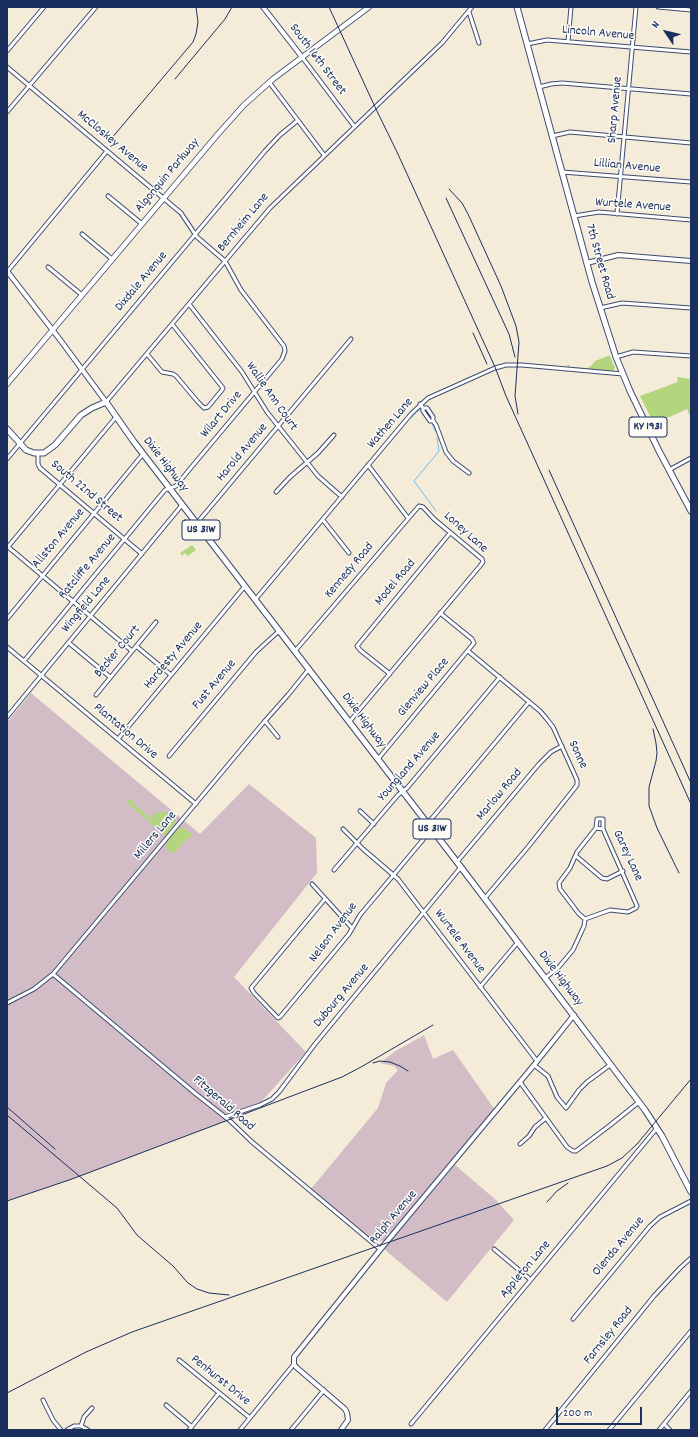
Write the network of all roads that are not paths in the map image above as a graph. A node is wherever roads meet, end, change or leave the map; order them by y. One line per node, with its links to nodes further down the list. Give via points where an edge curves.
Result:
1 (44, 7): 16 (street)
2 (263, 7): 18 (street, South 16th Street)
3 (369, 7): 18 (main road, Algonquin Parkway)
4 (472, 7): 11 (street, Bernheim Lane)
5 (517, 7): 14 (main road, 7th Street Road / KY 1931)
6 (571, 7): 12 (street)
7 (636, 7): 15 (street, Sharp Avenue)
8 (658, 7): 10 (street)
9 (93, 8): 21 (street)
10 (691, 10)
11 (469, 12): 13 (street); 27 (street, Bernheim Lane, via 442,43)
12 (568, 41): 14 (street, Lincoln Avenue, via 543,40); 15 (street, Lincoln Avenue)
13 (479, 43)
14 (527, 44): 22 (main road, 7th Street Road / KY 1931)
15 (632, 47): 17 (street, Lincoln Avenue); 23 (street, Sharp Avenue)
16 (7, 51)
17 (691, 52)
18 (302, 57): 20 (main road, Algonquin Parkway); 27 (street, South 16th Street)
19 (7, 67): 21 (street, McCloskey Avenue)
20 (269, 82): 26 (street); 37 (main road, Algonquin Parkway, via 229,120)
21 (29, 86): 25 (street); 31 (street, McCloskey Avenue)
22 (539, 87): 23 (street, via 562,83); 28 (main road, 7th Street Road / KY 1931)
23 (628, 89): 24 (street); 29 (street, Sharp Avenue)
24 (691, 94)
25 (7, 112)
26 (297, 121): 32 (street); 43 (street, Dixdale Avenue, via 265,151)
27 (354, 126): 32 (street, Bernheim Lane)
28 (552, 136): 29 (street, via 570,132); 33 (main road, 7th Street Road / KY 1931)
29 (624, 137): 30 (street); 34 (street, Sharp Avenue)
30 (691, 142)
31 (107, 151): 37 (street, McCloskey Avenue); 49 (street)
32 (324, 155): 45 (street, Bernheim Lane, via 270,208)
33 (562, 172): 34 (street, Lillian Avenue); 39 (main road, 7th Street Road / KY 1931)
34 (620, 177): 35 (street, Lillian Avenue); 38 (street, Sharp Avenue)
35 (691, 182)
36 (108, 196): 41 (street)
37 (163, 198): 41 (main road, Algonquin Parkway); 43 (street, McCloskey Avenue, via 181,213)
38 (616, 214): 39 (street, Wurtele Avenue, via 592,212); 40 (street, Wurtele Avenue)
39 (574, 216): 47 (main road, 7th Street Road / KY 1931)
40 (691, 220)
41 (142, 224): 44 (main road, Algonquin Parkway)
42 (82, 234): 44 (street)
43 (195, 234): 45 (street, McCloskey Avenue); 61 (street, Dixdale Avenue)
44 (112, 259): 50 (main road, Algonquin Parkway)
45 (226, 261): 51 (street, Bernheim Lane); 57 (street, McCloskey Avenue, via 241,290 284,346)
46 (691, 261): 47 (street, via 618,255)
47 (587, 262): 52 (main road, 7th Street Road / KY 1931)
48 (48, 267): 50 (street)
49 (7, 271): 55 (street, Dixie Highway)
50 (82, 295): 55 (main road, Algonquin Parkway)
51 (190, 304): 54 (street, Bernheim Lane); 64 (street, Wallie Ann Court)
52 (600, 308): 53 (street, via 622,303); 60 (main road, 7th Street Road / KY 1931)
53 (691, 308)
54 (172, 324): 58 (street, Bernheim Lane); 58 (street, via 223,388 208,407 204,408 173,374 162,372)
55 (53, 330): 61 (street, Dixie Highway); 63 (main road, Algonquin Parkway)
56 (351, 339): 68 (street, Harold Avenue)
57 (285, 351): 64 (street, Wilart Drive, via 282,359)
58 (147, 354): 65 (street, Bernheim Lane)
59 (691, 356): 60 (street, via 633,352)
60 (616, 357): 62 (main road, 7th Street Road / KY 1931)
61 (83, 370): 65 (street, Dixie Highway); 71 (street, Dixdale Avenue)
62 (623, 374): 66 (street, Wathen Lane, via 506,365 440,392); 78 (main road, 7th Street Road / KY 1931)
63 (7, 384)
64 (255, 392): 68 (street, Wallie Ann Court); 81 (street, Wilart Drive, via 176,486)
65 (106, 402): 67 (main road, Dixie Highway / US 31W); 72 (main road, Bernheim Lane, via 81,415 52,448)
66 (420, 404): 77 (street, Wathen Lane); 79 (street, via 423,412 436,425 446,452)
67 (116, 417): 73 (main road, Dixie Highway / US 31W); 80 (street)
68 (279, 426): 76 (street, Wallie Ann Court); 90 (street, Harold Avenue)
69 (7, 429): 71 (main road, South 22nd Street)
70 (334, 435): 76 (street)
71 (20, 444): 72 (main road, South 22nd Street, via 26,450); 75 (street, Dixdale Avenue)
72 (38, 453): 80 (street, South 22nd Street, via 40,468)
73 (143, 454): 81 (main road, Dixie Highway / US 31W); 87 (street, Allston Avenue)
74 (691, 458): 78 (street)
75 (7, 459)
76 (307, 462): 82 (street); 83 (street, Wallie Ann Court, via 324,482)
77 (368, 465): 83 (street, Wathen Lane); 88 (street)
78 (669, 470): 86 (main road, 7th Street Road / KY 1931)
79 (469, 473)
80 (60, 484): 87 (street, South 22nd Street); 93 (street)
81 (170, 489): 84 (main road, Dixie Highway / US 31W); 92 (street, Ratcliffe Avenue, via 160,496)
82 (276, 492)
83 (342, 497): 89 (street, Wathen Lane)
84 (182, 505): 90 (main road, Dixie Highway / US 31W); 95 (street, Wingfield Lane)
85 (421, 506): 88 (street, Kennedy Road); 91 (street, Loney Lane)
86 (691, 511)
87 (94, 513): 92 (street, South 22nd Street); 96 (street, Allston Avenue)
88 (408, 518): 109 (street, Kennedy Road)
89 (323, 520): 94 (street); 98 (street, Wathen Lane)
90 (197, 523): 97 (main road, Dixie Highway / US 31W)
91 (450, 533): 100 (street, Loney Lane, via 483,562); 113 (street, Model Road, via 357,647)
92 (125, 539): 95 (street, South 22nd Street); 99 (street, Ratcliffe Avenue)
93 (7, 547): 96 (street)
94 (348, 553)
95 (142, 554): 101 (street, Wingfield Lane)
96 (42, 576): 99 (street); 102 (street, Allston Avenue)
97 (245, 586): 98 (main road, Dixie Highway / US 31W); 114 (street, Hardesty Avenue)
98 (255, 600): 104 (main road, Dixie Highway / US 31W)
99 (73, 601): 101 (street); 111 (street, Ratcliffe Avenue)
100 (440, 613): 110 (street, via 472,639 474,642); 113 (street, Loney Lane)
101 (90, 616): 105 (street, Wingfield Lane); 108 (street)
102 (7, 619)
103 (156, 622): 106 (street, Becker Court)
104 (280, 630): 109 (main road, Dixie Highway / US 31W); 126 (street, Fust Avenue, via 256,652)
105 (69, 643): 115 (street, Wingfield Lane); 116 (street)
106 (136, 646): 108 (street, Becker Court); 114 (street)
107 (7, 647): 111 (street, Plantation Drive)
108 (132, 651): 116 (street, Becker Court)
109 (295, 651): 112 (main road, Dixie Highway / US 31W)
110 (468, 651): 117 (street, Sonne); 127 (street, Glenview Place)
111 (24, 661): 115 (street, Plantation Drive)
112 (309, 669): 121 (street, Millers Lane); 122 (main road, Dixie Highway / US 31W)
113 (390, 674): 122 (street, Loney Lane)
114 (171, 675): 124 (street, Hardesty Avenue)
115 (41, 676): 120 (street, Wingfield Lane); 124 (street, Plantation Drive)
116 (110, 677): 118 (street, Becker Court)
117 (500, 677): 119 (street, Sonne); 128 (street, Youngland Avenue)
118 (96, 695)
119 (529, 702): 125 (street, Sonne, via 550,722); 131 (street)
120 (7, 717)
121 (265, 721): 123 (street); 129 (street, Millers Lane)
122 (350, 721): 127 (main road, Dixie Highway / US 31W)
123 (278, 738)
124 (118, 739): 129 (street, Plantation Drive)
125 (562, 746): 139 (street, Marlow Road, via 551,752 539,764); 145 (street, Sonne, via 576,778 576,787)
126 (169, 756)
127 (378, 759): 128 (main road, Dixie Highway / US 31W)
128 (402, 792): 131 (main road, Dixie Highway / US 31W); 132 (street, Youngland Avenue)
129 (196, 804): 151 (street, Millers Lane)
130 (360, 811): 132 (street)
131 (428, 823): 136 (main road, Dixie Highway / US 31W)
132 (374, 824): 137 (street, Youngland Avenue)
133 (596, 828): 134 (street, Garey Lane); 134 (street, via 597,819 603,819); 138 (street, Garey Lane)
134 (603, 828): 142 (street, Garey Lane)
135 (343, 829): 137 (street, Wurtele Avenue)
136 (432, 829): 139 (main road, Dixie Highway / US 31W); 143 (street, Nelson Avenue)
137 (357, 843): 141 (street, Youngland Avenue); 143 (street, Wurtele Avenue)
138 (576, 856): 142 (street, via 602,878 607,879); 148 (street, Garey Lane, via 558,885)
139 (457, 862): 140 (main road, Dixie Highway / US 31W)
140 (461, 867): 145 (main road, Dixie Highway / US 31W); 147 (street, Dubourg Avenue)
141 (334, 870)
142 (623, 871): 148 (street, Garey Lane, via 638,906 625,912 610,910)
143 (394, 875): 147 (street, Wurtele Avenue); 149 (street, Nelson Avenue)
144 (312, 884): 146 (street)
145 (484, 898): 150 (main road, Dixie Highway / US 31W)
146 (325, 899): 149 (street); 149 (street, Nelson Avenue, via 251,988 276,1016 279,1018 350,934)
147 (424, 913): 153 (street, Wurtele Avenue); 161 (street, Dubourg Avenue, via 315,1044 280,1092 260,1105)
148 (585, 919): 152 (street, via 583,930 573,950 558,968)
149 (352, 928)
150 (518, 942): 152 (main road, Dixie Highway / US 31W); 153 (street)
151 (53, 974): 154 (street, Millers Lane, via 34,989); 161 (street, Fitzgerald Road)
152 (545, 978): 155 (main road, Dixie Highway / US 31W)
153 (480, 987): 156 (street, Wurtele Avenue)
154 (7, 1003)
155 (574, 1015): 156 (street, Ralph Avenue); 158 (main road, Dixie Highway / US 31W)
156 (537, 1061): 157 (street, Ralph Avenue)
157 (534, 1065): 158 (street, via 548,1076 557,1098 566,1108 587,1082); 159 (street, Ralph Avenue)
158 (610, 1065): 160 (main road, Dixie Highway / US 31W)
159 (520, 1082): 162 (street); 168 (street, Ralph Avenue)
160 (639, 1102): 162 (street, via 576,1151 572,1151); 163 (main road, Dixie Highway / US 31W)
161 (225, 1117): 168 (street, Fitzgerald Road)
162 (546, 1118): 164 (street)
163 (657, 1128): 165 (main road, Dixie Highway / US 31W); 170 (street, Appleton Lane)
164 (520, 1144)
165 (691, 1192)
166 (691, 1201): 171 (street, Olenda Avenue, via 660,1217 650,1226)
167 (494, 1249): 170 (street)
168 (380, 1250): 174 (street, Ralph Avenue, via 296,1353)
169 (691, 1258): 193 (street, Farnsley Road, via 654,1296)
170 (531, 1280): 182 (street, Appleton Lane)
171 (573, 1319)
172 (691, 1331): 194 (street)
173 (178, 1360): 177 (street, Penhurst Drive)
174 (294, 1364): 175 (street); 181 (street)
175 (324, 1390): 191 (street); 192 (street, via 346,1411 348,1420)
176 (691, 1391): 183 (street)
177 (219, 1393): 181 (street, Penhurst Drive); 185 (street)
178 (42, 1400): 186 (street)
179 (166, 1405): 185 (street)
180 (92, 1408): 184 (street, via 84,1417)
181 (250, 1418): 190 (street)
182 (411, 1424)
183 (664, 1424): 195 (street); 196 (street)
184 (81, 1426): 187 (street); 188 (street)
185 (192, 1427): 189 (street)
186 (61, 1430)
187 (67, 1430)
188 (88, 1430)
189 (189, 1430)
190 (240, 1430)
191 (291, 1430)
192 (341, 1430)
193 (545, 1430)
194 (609, 1430)
195 (659, 1430)
196 (670, 1430)

